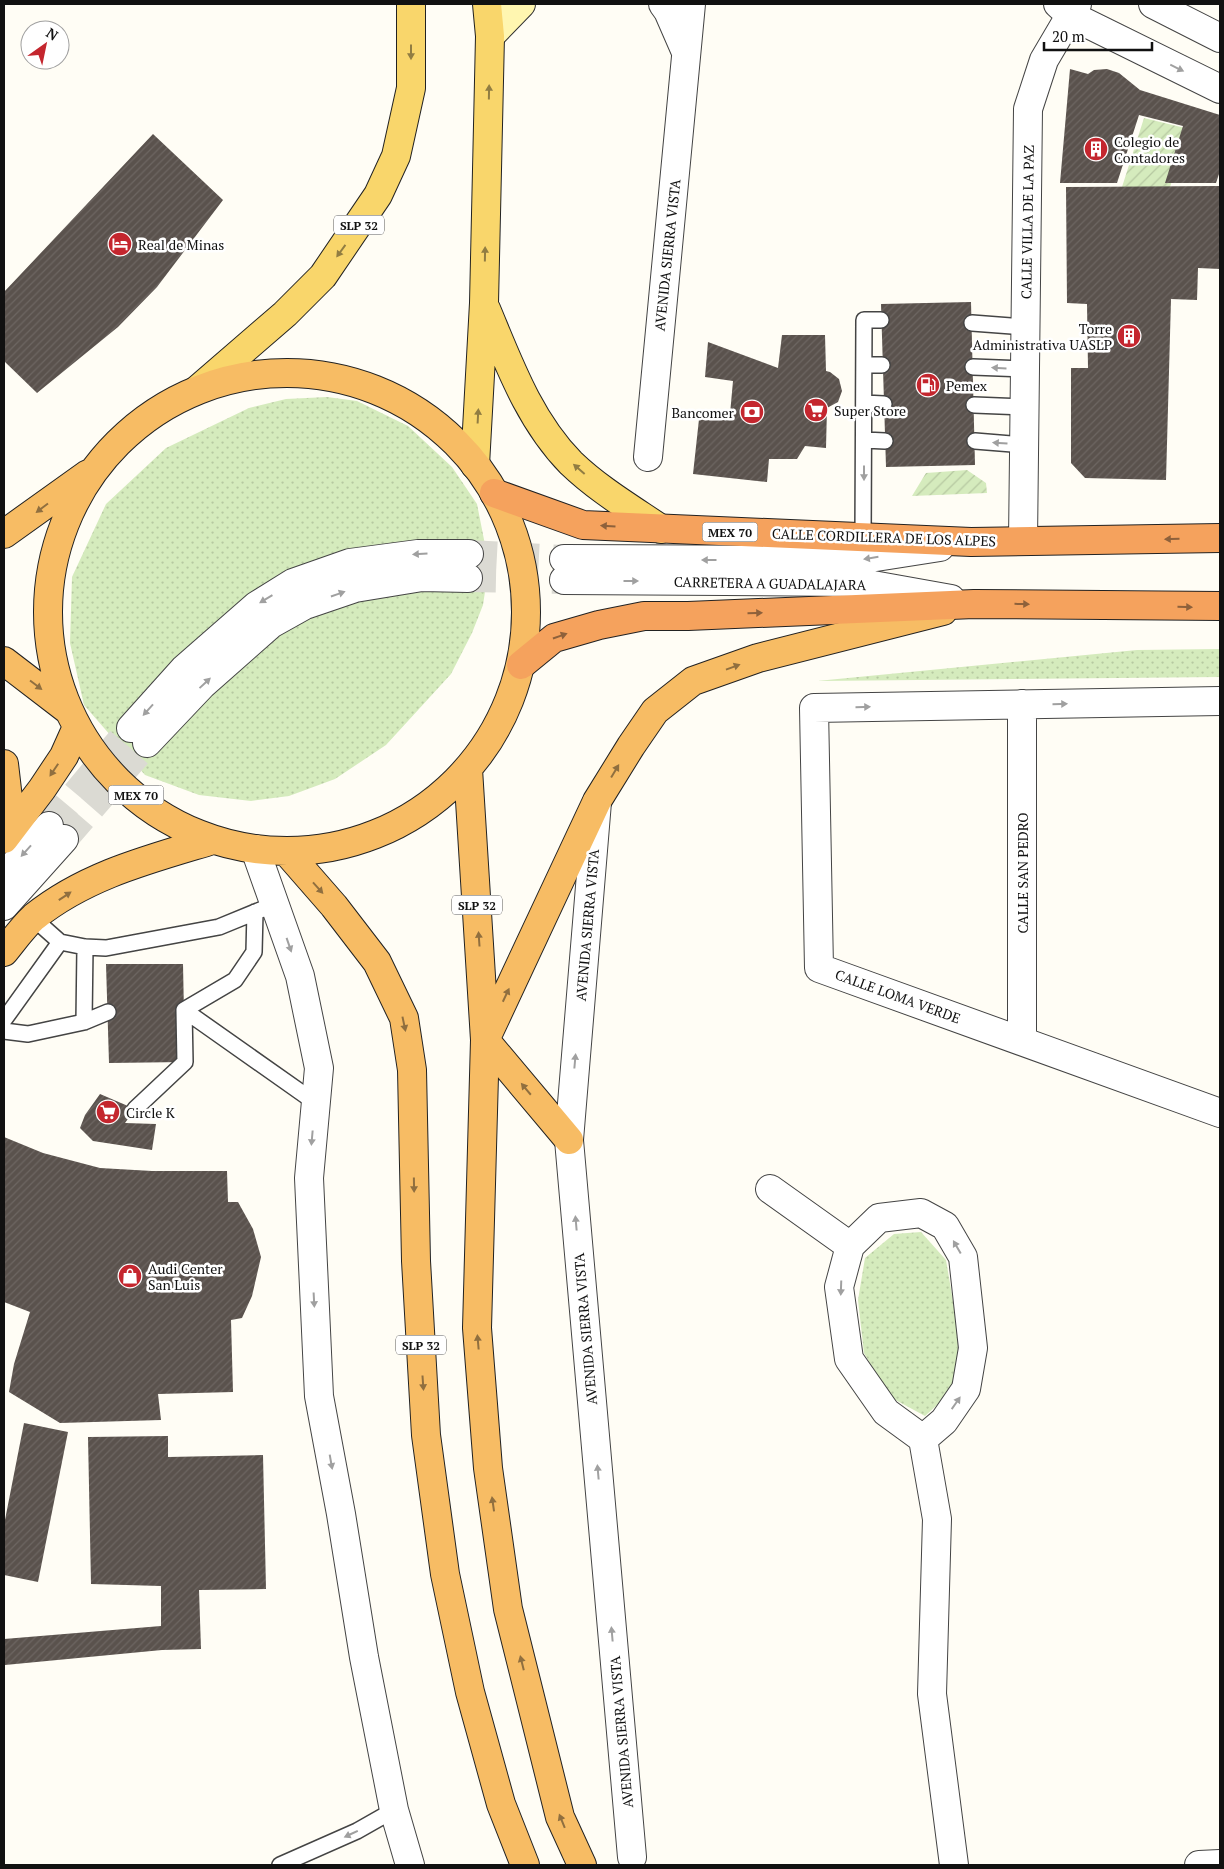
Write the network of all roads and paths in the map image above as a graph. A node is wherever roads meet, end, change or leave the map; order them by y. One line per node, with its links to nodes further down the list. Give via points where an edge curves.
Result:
1 (411, 4): 20 (main road, SLP 32, one-way to 20, via 410,88 396,156 378,195 323,276)
2 (488, 4): 8 (main road)
3 (520, 4): 8 (main road)
4 (663, 4): 10 (street, AVENIDA SIERRA VISTA)
5 (691, 4): 10 (street, AVENIDA SIERRA VISTA)
6 (1153, 4): 9 (street)
7 (1068, 8): 11 (street, one-way to 11); 15 (street, CALLE VILLA DE LA PAZ, via 1044,60 1028,109)
8 (490, 36): 12 (main road, one-way to 8)
9 (1220, 38)
10 (687, 54): 29 (street, AVENIDA SIERRA VISTA)
11 (1220, 89)
12 (484, 303): 30 (main road, one-way to 12); 33 (main road, one-way to 12, via 607,493 572,463 545,431 519,388)
13 (882, 320): 16 (lane, via 864,320)
14 (972, 323): 15 (lane)
15 (1026, 327): 19 (street, CALLE VILLA DE LA PAZ)
16 (864, 365): 17 (lane); 21 (lane)
17 (882, 365)
18 (973, 367): 19 (lane, one-way to 18)
19 (1025, 369): 24 (street, CALLE VILLA DE LA PAZ)
20 (198, 390): 30 (highway, MEX 70, via 247,376 298,373 348,382 396,400 439,428); 31 (highway, MEX 70, via 159,409 124,436)
21 (864, 403): 22 (lane); 25 (lane)
22 (884, 404)
23 (974, 405): 24 (lane)
24 (1024, 407): 28 (street, CALLE VILLA DE LA PAZ)
25 (864, 440): 27 (lane); 35 (lane, one-way to 35)
26 (975, 441): 28 (lane, one-way to 26)
27 (885, 442)
28 (1024, 445): 37 (street, CALLE VILLA DE LA PAZ)
29 (648, 456)
30 (475, 465): 32 (highway, MEX 70)
31 (95, 468): 34 (highway, MEX 70, one-way to 34); 46 (highway, MEX 70, via 64,524 48,585 50,649)
32 (494, 493): 33 (highway, CALLE CORDILLERA DE LOS ALPES / MEX 70, one-way to 32, via 583,525); 43 (highway, MEX 70, via 517,548 527,606)
33 (661, 529): 35 (highway, CALLE CORDILLERA DE LOS ALPES / MEX 70)
34 (4, 534)
35 (863, 538): 38 (highway, CALLE CORDILLERA DE LOS ALPES / MEX 70)
36 (1220, 538): 37 (highway, CALLE CORDILLERA DE LOS ALPES / MEX 70, one-way to 37)
37 (1023, 541): 38 (highway, CALLE CORDILLERA DE LOS ALPES / MEX 70)
38 (971, 542): 40 (street, CARRETERA A GUADALAJARA, one-way to 40, via 857,560 564,570 856,582)
39 (468, 566): 47 (street, via 422,578 354,588 305,605 271,624)
40 (974, 604): 41 (highway, one-way to 41); 43 (highway, one-way to 40, via 554,638 644,616); 50 (highway, one-way to 40, via 656,712 693,681 758,658)
41 (1220, 606)
42 (4, 661): 46 (highway, MEX 70, one-way to 46)
43 (521, 665): 49 (highway, MEX 70, via 502,720)
44 (1220, 701): 45 (street, one-way to 44)
45 (1022, 704): 69 (street, CALLE SAN PEDRO); 69 (street, CALLE LOMA VERDE, one-way to 45, via 820,968 814,708)
46 (73, 718): 52 (highway, one-way to 52, via 64,756); 53 (highway, MEX 70, via 112,776 158,814)
47 (139, 736)
48 (4, 764): 51 (highway, via 9,807)
49 (468, 770): 55 (highway, MEX 70, via 431,804 386,830 337,847); 68 (highway, SLP 32, one-way to 49)
50 (597, 801): 68 (highway, one-way to 50); 73 (street, AVENIDA SIERRA VISTA, one-way to 50)
51 (4, 826)
52 (4, 839)
53 (213, 840): 54 (highway, MEX 70); 59 (highway, one-way to 53, via 83,884 118,869)
54 (255, 849): 55 (highway, MEX 70); 58 (street)
55 (286, 851): 82 (highway, SLP 32, one-way to 82, via 377,962 404,1018 412,1070 416,1261 426,1435 446,1574 470,1692 501,1804)
56 (4, 876): 57 (street, one-way to 56, via 56,832)
57 (4, 906)
58 (265, 908): 61 (lane, via 218,927 106,948); 63 (lane, via 254,952 235,980); 70 (street, one-way to 70, via 300,976 319,1068)
59 (33, 918): 60 (lane); 62 (highway)
60 (60, 942): 61 (lane); 65 (lane)
61 (85, 947): 66 (lane)
62 (4, 952)
63 (184, 1010): 70 (lane); 71 (lane, via 185,1062)
64 (108, 1012): 66 (lane)
65 (4, 1020)
66 (84, 1022): 67 (lane, via 28,1034)
67 (4, 1031)
68 (485, 1040): 73 (highway, one-way to 68); 83 (highway, SLP 32, one-way to 68, via 560,1817 508,1609 488,1468 477,1328)
69 (1022, 1041): 72 (street, CALLE LOMA VERDE)
70 (316, 1103): 77 (street, one-way to 77, via 308,1178 319,1396)
71 (134, 1109)
72 (1220, 1113)
73 (568, 1140): 78 (street, AVENIDA SIERRA VISTA, one-way to 73)
74 (770, 1189): 75 (street)
75 (850, 1246): 76 (street, one-way to 76, via 840,1287 849,1360 886,1412); 76 (street, one-way to 75, via 944,1421 966,1389 973,1348 963,1257 945,1226 921,1213 879,1218)
76 (923, 1439): 84 (street, via 937,1519 932,1694)
77 (394, 1810): 80 (lane, one-way to 80, via 357,1831); 81 (street)
78 (632, 1857)
79 (1220, 1864): 85 (street)
80 (280, 1865)
81 (410, 1865)
82 (524, 1865)
83 (582, 1865)
84 (954, 1865)
85 (1199, 1865)

